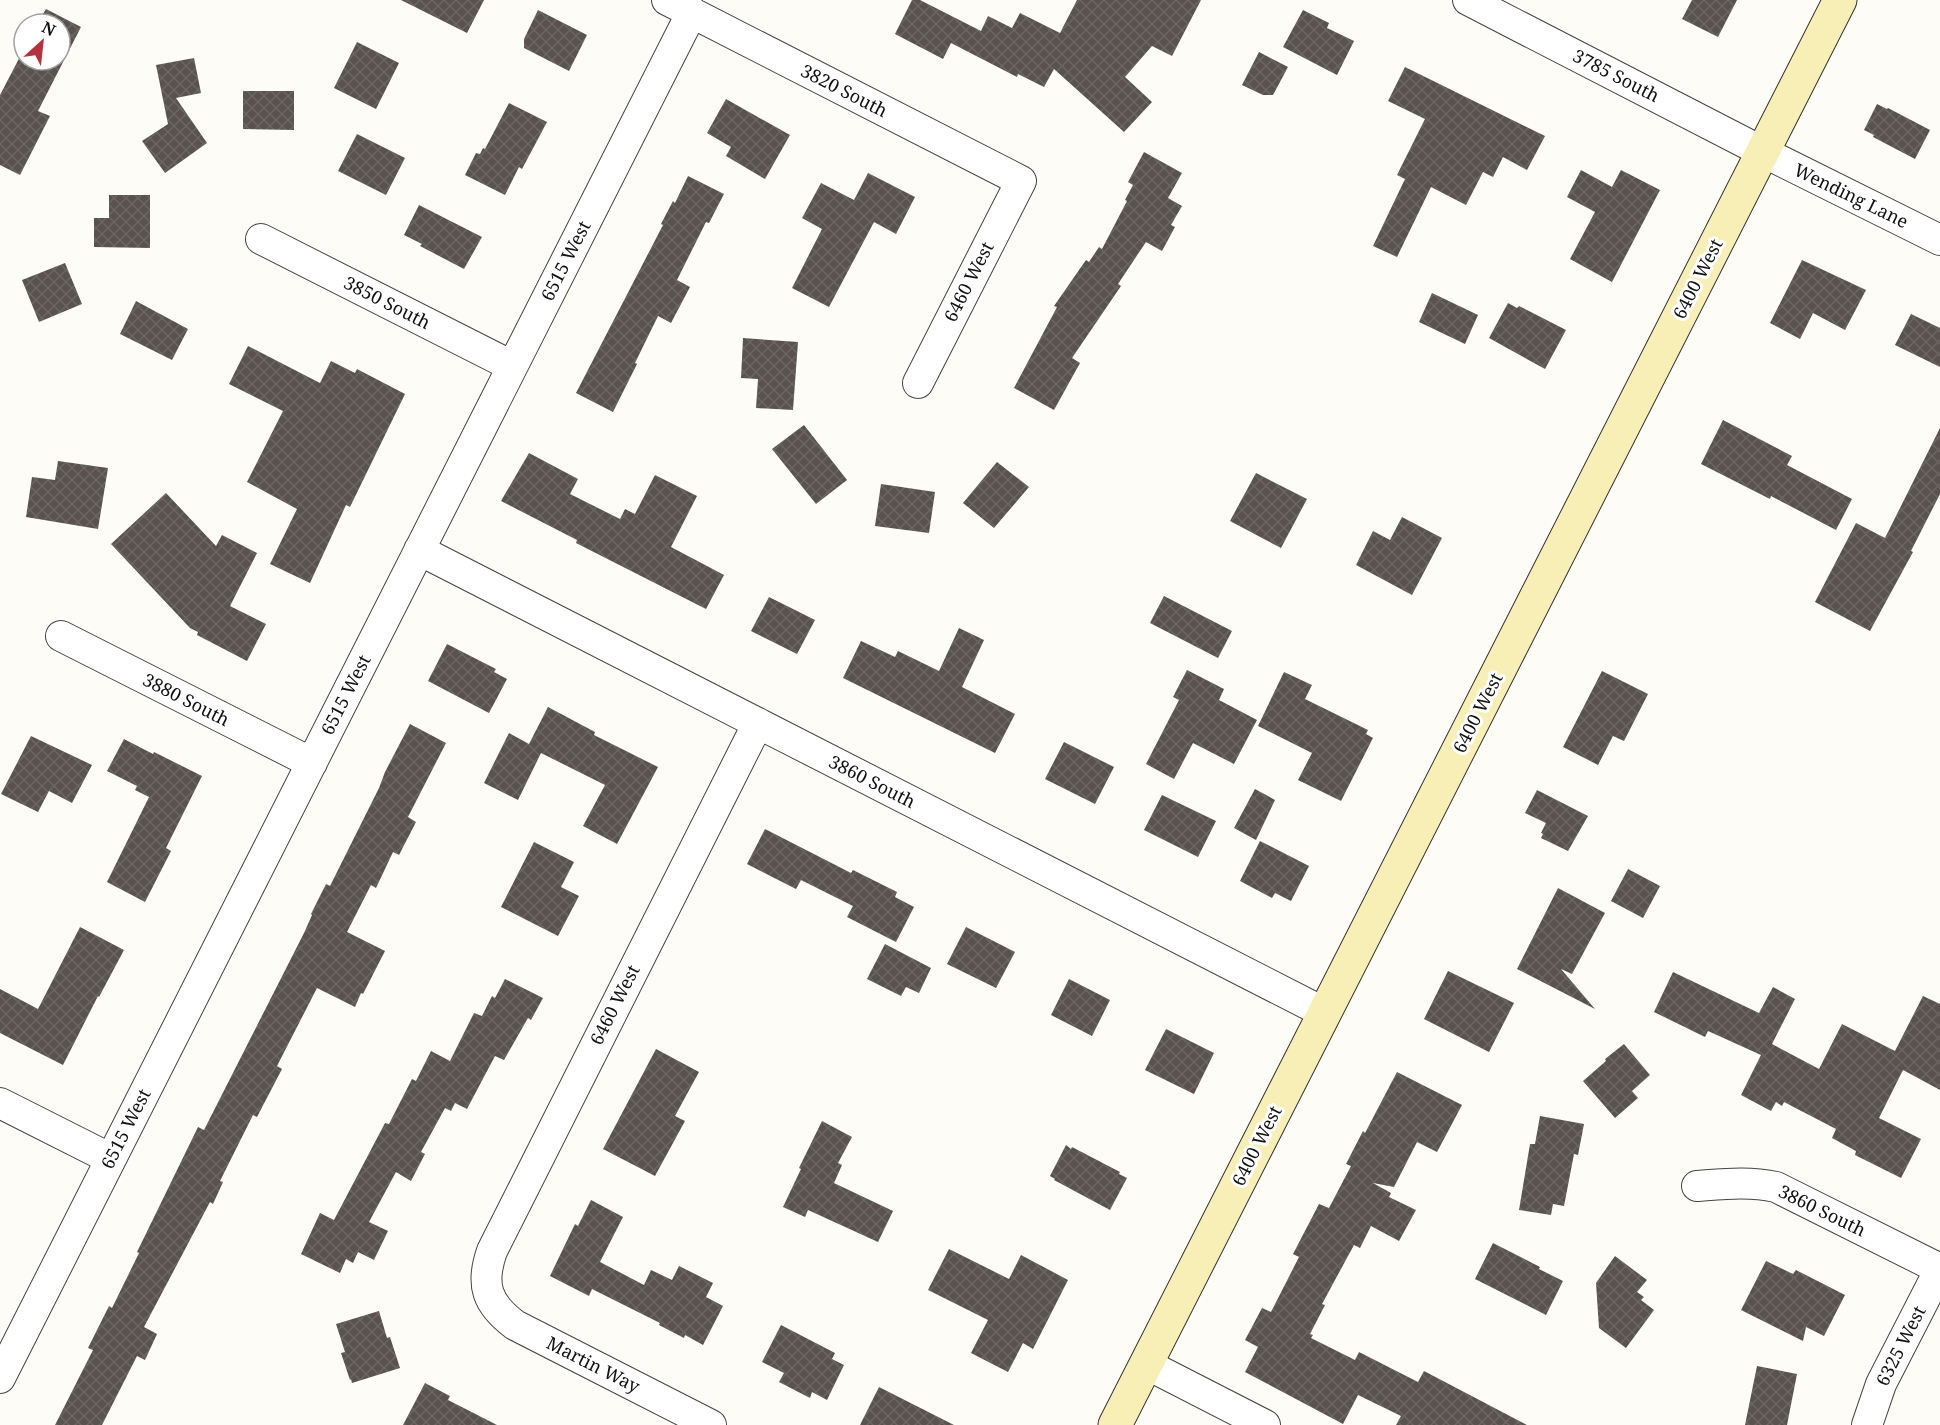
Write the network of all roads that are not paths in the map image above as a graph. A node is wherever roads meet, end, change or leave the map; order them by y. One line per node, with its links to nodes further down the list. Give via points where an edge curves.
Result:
1 (1468, 0): 4 (street, 3785 South)
2 (1840, 0): 4 (street, 6400 West)
3 (680, 6): 5 (street, 3820 South); 8 (street, 6515 West)
4 (1763, 152): 7 (street, Wending Lane); 14 (street, 6400 West)
5 (1021, 181): 9 (street, 6460 West)
6 (261, 239): 8 (street, 3850 South)
7 (1940, 240)
8 (512, 366): 10 (street, 6515 West)
9 (918, 383)
10 (419, 550): 12 (street, 3860 South); 13 (street, 6515 West)
11 (61, 636): 13 (street, 3880 South)
12 (758, 723): 14 (street, 3860 South); 19 (street, 6460 West, via 492,1251 487,1264)
13 (312, 763): 16 (street, 6515 West)
14 (1325, 1013): 20 (street, 6400 West)
15 (0, 1102): 16 (street)
16 (111, 1159): 21 (street, 6515 West)
17 (1697, 1186): 18 (street, 3860 South, via 1758,1183 1776,1187)
18 (1940, 1269): 25 (street, 6325 West, via 1881,1384)
19 (487, 1291): 22 (street, Martin Way, via 492,1304 515,1325)
20 (1146, 1364): 23 (street, 6400 West); 24 (street)
21 (0, 1377)
22 (711, 1425)
23 (1115, 1425)
24 (1265, 1425)
25 (1867, 1425)

